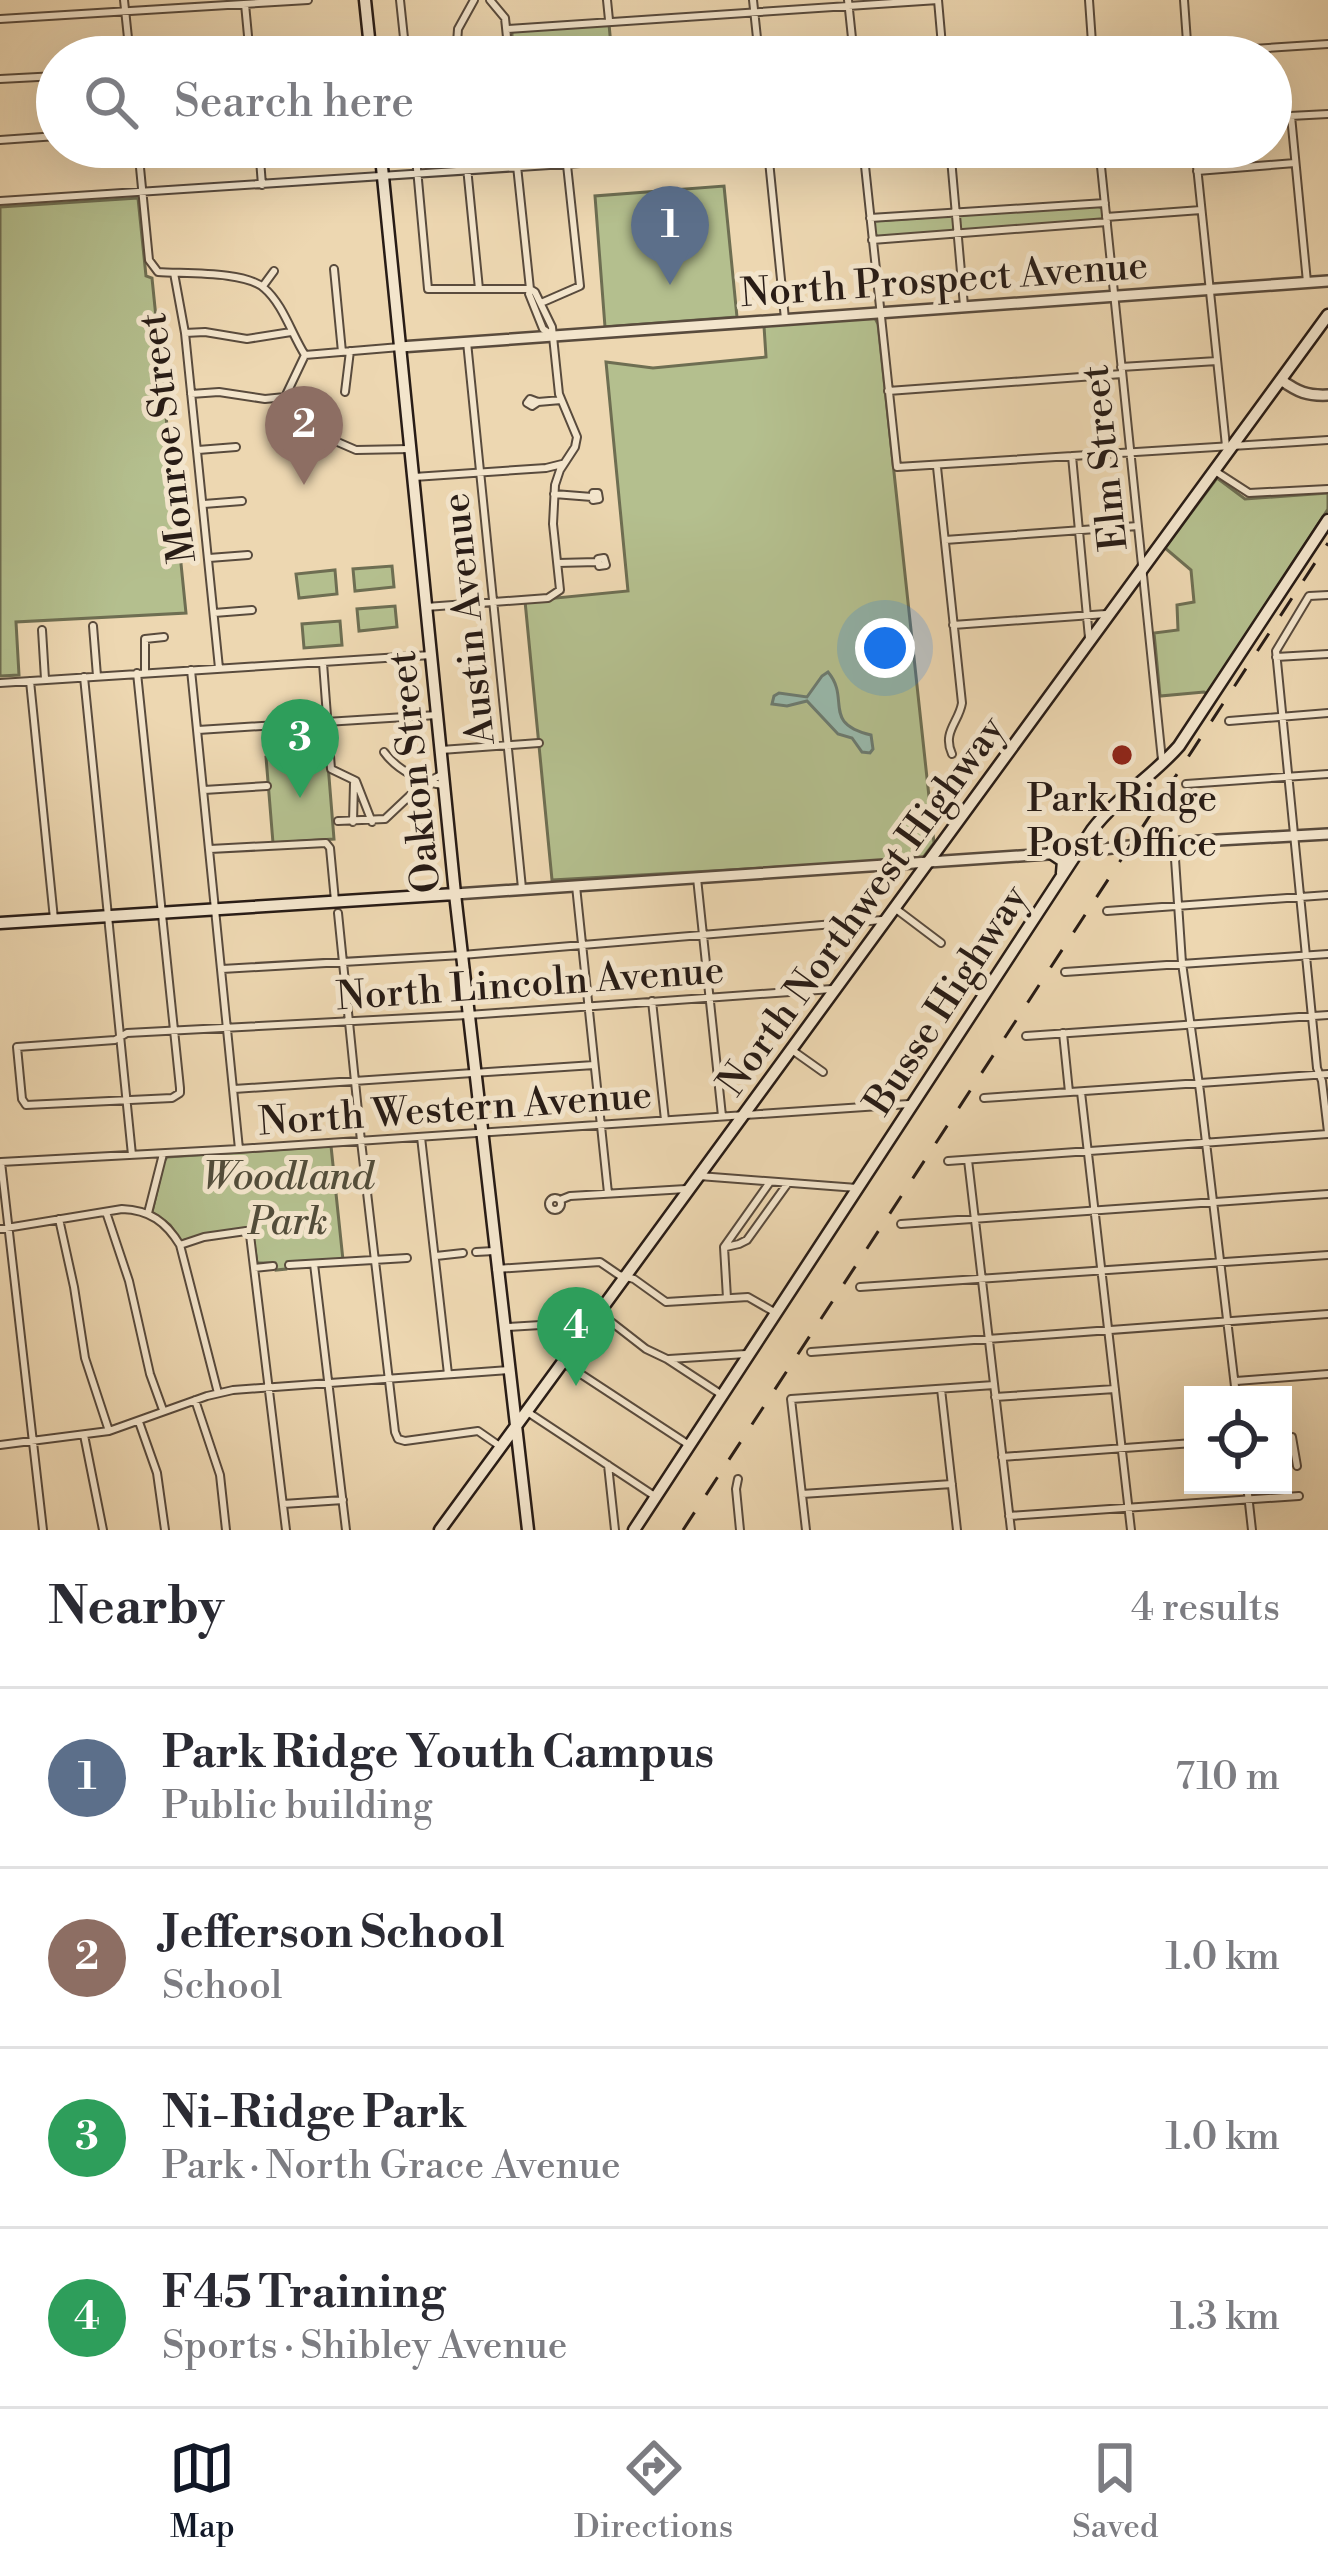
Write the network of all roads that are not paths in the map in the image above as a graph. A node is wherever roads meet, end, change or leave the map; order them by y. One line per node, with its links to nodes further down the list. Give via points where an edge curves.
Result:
1 (124, 0): 14 (street)
2 (308, 0): 12 (street)
3 (365, 0): 21 (main road)
4 (400, 0): 22 (street)
5 (474, 0): 23 (street)
6 (490, 0): 18 (street)
7 (607, 0): 17 (street)
8 (753, 0): 15 (street)
9 (938, 0): 13 (street); 27 (street)
10 (1089, 0): 28 (street)
11 (1184, 0): 29 (street)
12 (245, 2): 14 (street); 20 (street)
13 (848, 3): 15 (street); 26 (street)
14 (125, 11): 16 (street); 19 (street)
15 (754, 12): 17 (street); 25 (street)
16 (0, 19)
17 (609, 22): 18 (street)
18 (507, 29): 24 (street)
19 (128, 36)
20 (248, 36)
21 (368, 36)
22 (404, 36)
23 (458, 36)
24 (508, 36)
25 (757, 36)
26 (852, 36)
27 (941, 36)
28 (1092, 36)
29 (1187, 36)
30 (1328, 44): 31 (street)
31 (1292, 47)
32 (36, 77): 33 (street)
33 (0, 79)
34 (1328, 114): 35 (street)
35 (1292, 116)
36 (1292, 128): 40 (street)
37 (36, 137): 38 (street)
38 (0, 140)
39 (1292, 164): 40 (street)
40 (1295, 164): 72 (street)
41 (141, 168): 59 (street, Monroe Street)
42 (261, 168): 58 (street)
43 (381, 168): 57 (main road, Oakton Street)
44 (417, 168): 56 (street)
45 (467, 168): 55 (street)
46 (517, 168): 55 (street); 75 (street)
47 (568, 168): 78 (street, via 580,286)
48 (770, 168): 82 (street)
49 (864, 168): 64 (street)
50 (952, 168): 63 (street)
51 (1101, 168): 61 (street, Elm Street)
52 (1197, 168): 54 (street)
53 (1239, 168): 54 (street)
54 (1197, 171): 62 (street)
55 (467, 172): 56 (street); 74 (street)
56 (418, 175): 57 (street); 74 (street, via 428,289)
57 (382, 177): 58 (street); 87 (main road, Oakton Street)
58 (262, 185): 59 (street)
59 (143, 192): 60 (street); 70 (street, Monroe Street, via 151,265)
60 (0, 201)
61 (1105, 203): 63 (street); 65 (street, Elm Street)
62 (1201, 210): 65 (street); 76 (street)
63 (956, 212): 64 (street); 66 (street)
64 (870, 218): 67 (street)
65 (1106, 220): 66 (street); 77 (street, Elm Street)
66 (957, 233): 67 (street); 79 (street)
67 (872, 240): 80 (street)
68 (334, 269): 88 (street)
69 (274, 271): 73 (street)
70 (174, 273): 73 (street); 84 (street, Monroe Street)
71 (1328, 281): 72 (street, North Prospect Avenue)
72 (1307, 282): 76 (street, North Prospect Avenue)
73 (263, 286): 83 (street)
74 (478, 289): 75 (street)
75 (530, 289): 78 (street)
76 (1210, 290): 77 (street, North Prospect Avenue); 90 (street)
77 (1114, 296): 79 (street, North Prospect Avenue); 91 (street, Elm Street)
78 (537, 305): 85 (street)
79 (964, 306): 80 (street, North Prospect Avenue)
80 (879, 313): 82 (street, North Prospect Avenue); 93 (street)
81 (1328, 315): 92 (main road, North Northwest Highway)
82 (785, 320): 85 (street, North Prospect Avenue)
83 (291, 332): 84 (street, via 256,339); 89 (street)
84 (185, 333): 95 (street, Monroe Street)
85 (552, 335): 86 (street, North Prospect Avenue); 98 (street)
86 (467, 342): 87 (street, North Prospect Avenue); 111 (street, Austin Avenue)
87 (400, 347): 88 (street, North Prospect Avenue); 103 (main road, Oakton Street)
88 (346, 351): 89 (street, North Prospect Avenue); 94 (street)
89 (305, 355): 97 (street)
90 (1217, 361): 91 (street); 101 (street)
91 (1122, 371): 93 (street); 105 (street, Elm Street)
92 (1281, 380): 96 (street, via 1309,396); 101 (main road, North Northwest Highway)
93 (887, 391): 108 (street, via 897,467)
94 (344, 392)
95 (191, 394): 97 (street); 104 (street, Monroe Street)
96 (1328, 395)
97 (285, 397): 103 (street, via 303,427 361,452)
98 (561, 400): 99 (street); 107 (street, via 577,437)
99 (538, 402)
100 (1328, 440): 101 (street)
101 (1230, 446): 105 (street); 110 (main road, North Northwest Highway)
102 (236, 447): 104 (street)
103 (410, 449): 112 (main road, Oakton Street)
104 (197, 450): 118 (street, Monroe Street)
105 (1130, 453): 106 (street); 120 (street, Elm Street)
106 (1072, 456): 108 (street); 121 (street)
107 (565, 462): 109 (street); 113 (street)
108 (937, 466): 122 (street)
109 (546, 468): 111 (street); 113 (street)
110 (1216, 471): 114 (street, via 1249,494); 127 (main road, North Northwest Highway)
111 (480, 472): 112 (street); 129 (street, Austin Avenue)
112 (413, 477): 130 (main road, Oakton Street)
113 (556, 479): 115 (street)
114 (1328, 489)
115 (554, 494): 116 (street); 126 (street)
116 (592, 497)
117 (242, 501): 118 (street)
118 (202, 504): 124 (street, Monroe Street)
119 (1328, 520): 163 (main road, Busse Highway)
120 (1138, 526): 121 (street); 127 (street, Elm Street)
121 (1079, 530): 122 (street); 134 (street)
122 (945, 540): 135 (street)
123 (248, 555): 124 (street)
124 (208, 558): 132 (street, Monroe Street)
125 (597, 562): 126 (street)
126 (558, 563): 129 (street, via 558,593)
127 (1142, 570): 133 (main road, North Northwest Highway); 163 (street, Elm Street)
128 (1328, 595): 142 (street, via 1309,596)
129 (493, 602): 130 (street); 159 (street, Austin Avenue)
130 (426, 607): 141 (main road, Oakton Street)
131 (252, 610): 132 (street)
132 (214, 613): 144 (street, Monroe Street)
133 (1110, 614): 134 (street); 139 (main road, North Northwest Highway)
134 (1087, 615): 135 (street); 139 (street)
135 (953, 625): 162 (street, via 962,708 950,730)
136 (94, 626): 147 (street)
137 (42, 630): 149 (street)
138 (164, 637): 146 (street, via 145,639)
139 (1090, 641): 186 (main road, North Northwest Highway)
140 (1328, 654): 142 (street)
141 (431, 655): 143 (street); 153 (main road, Oakton Street)
142 (1276, 657): 154 (street)
143 (323, 663): 144 (street); 156 (street)
144 (219, 669): 145 (street)
145 (191, 670): 146 (street); 157 (street)
146 (141, 673): 147 (street); 199 (street)
147 (97, 676): 148 (street)
148 (83, 677): 149 (street); 200 (street)
149 (45, 680): 150 (street)
150 (30, 681): 151 (street); 201 (street)
151 (0, 682)
152 (1328, 713): 154 (street)
153 (437, 715): 156 (street); 160 (main road, Oakton Street)
154 (1282, 717): 155 (street); 165 (street)
155 (1229, 721)
156 (328, 722): 157 (street); 166 (street, via 331,770)
157 (198, 730): 171 (street)
158 (539, 743): 159 (street)
159 (507, 746): 160 (street); 190 (street, Austin Avenue)
160 (441, 750): 167 (main road, Oakton Street)
161 (384, 752): 168 (street)
162 (952, 754)
163 (1162, 763): 176 (main road, Busse Highway)
164 (1328, 774): 165 (street)
165 (1288, 776): 169 (street); 179 (street)
166 (354, 779): 174 (street); 175 (street)
167 (444, 780): 168 (street); 191 (main road, Oakton Street)
168 (428, 782): 172 (street)
169 (1186, 784)
170 (267, 786): 171 (street)
171 (204, 790): 183 (street)
172 (416, 790): 175 (street); 177 (street)
173 (338, 821): 174 (street)
174 (353, 822): 175 (street)
175 (372, 822)
176 (1092, 830): 182 (main road); 184 (main road, Busse Highway)
177 (418, 833)
178 (1328, 834): 179 (street)
179 (1294, 837): 180 (street); 193 (street)
180 (1174, 844): 181 (street); 194 (street)
181 (1151, 846): 182 (street); 184 (street)
182 (1097, 848): 184 (street)
183 (210, 849): 195 (street, via 328,844); 197 (street)
184 (1078, 851): 185 (street); 187 (main road, Busse Highway)
185 (1051, 854): 186 (street); 187 (main road, via 1063,861)
186 (928, 862): 188 (street); 196 (main road, North Northwest Highway)
187 (1062, 876): 240 (main road, Busse Highway)
188 (697, 878): 189 (street); 204 (street)
189 (576, 886): 190 (street); 206 (street)
190 (522, 890): 191 (street)
191 (455, 894): 195 (main road); 208 (main road, Oakton Street)
192 (1328, 895): 193 (street)
193 (1300, 896): 194 (street); 209 (street)
194 (1176, 905): 198 (street); 211 (street)
195 (336, 907): 197 (main road); 210 (street)
196 (895, 908): 202 (main road, North Northwest Highway); 205 (street)
197 (216, 909): 199 (main road); 212 (street)
198 (1107, 911)
199 (162, 912): 200 (main road); 224 (street)
200 (108, 916): 201 (main road); 226 (street)
201 (54, 919): 203 (main road)
202 (886, 920): 204 (street); 214 (main road, North Northwest Highway)
203 (0, 921)
204 (703, 934): 206 (street); 215 (street)
205 (941, 943)
206 (581, 945): 208 (street); 217 (street)
207 (1328, 954): 209 (street)
208 (462, 955): 210 (street); 218 (main road, Oakton Street)
209 (1306, 956): 211 (street); 220 (street)
210 (342, 962): 212 (street); 221 (street)
211 (1182, 963): 213 (street); 222 (street)
212 (222, 969): 223 (street)
213 (1065, 972)
214 (836, 988): 215 (street, North Lincoln Avenue); 228 (main road, North Northwest Highway)
215 (710, 997): 216 (street, North Lincoln Avenue); 242 (street)
216 (652, 1001): 217 (street, North Lincoln Avenue); 243 (street)
217 (588, 1006): 218 (street, North Lincoln Avenue); 229 (street)
218 (468, 1015): 221 (street, North Lincoln Avenue); 231 (main road, Oakton Street)
219 (1328, 1015): 220 (street)
220 (1312, 1016): 222 (street); 232 (street)
221 (348, 1022): 223 (street, North Lincoln Avenue); 233 (street)
222 (1190, 1024): 225 (street); 234 (street)
223 (228, 1028): 224 (street, North Lincoln Avenue); 235 (street)
224 (174, 1031): 226 (street, North Lincoln Avenue); 239 (street, via 178,1096)
225 (1063, 1033): 227 (street); 237 (street)
226 (121, 1036): 239 (street); 239 (street, North Lincoln Avenue, via 16,1047 24,1103)
227 (1026, 1036)
228 (792, 1050): 230 (street); 241 (main road, North Northwest Highway)
229 (594, 1065): 231 (street); 244 (street)
230 (824, 1072)
231 (474, 1074): 233 (street); 245 (main road, Oakton Street)
232 (1324, 1074): 234 (street); 246 (street)
233 (355, 1080): 235 (street); 248 (street)
234 (1198, 1084): 236 (street); 249 (street)
235 (234, 1089): 250 (street)
236 (1081, 1092): 237 (street); 251 (street)
237 (1069, 1093): 238 (street)
238 (984, 1098)
239 (127, 1100): 253 (street)
240 (913, 1104): 241 (street, North Western Avenue); 261 (main road, Busse Highway)
241 (744, 1115): 242 (street, North Western Avenue); 257 (main road, North Northwest Highway)
242 (722, 1116): 243 (street, North Western Avenue)
243 (665, 1120): 244 (street, North Western Avenue)
244 (601, 1125): 245 (street, North Western Avenue); 262 (street)
245 (481, 1133): 247 (street, North Western Avenue); 275 (main road, Oakton Street)
246 (1328, 1133): 249 (street)
247 (421, 1137): 248 (street, North Western Avenue); 279 (street)
248 (361, 1141): 250 (street, North Western Avenue); 281 (street)
249 (1206, 1143): 251 (street); 265 (street)
250 (239, 1149): 252 (street, North Western Avenue)
251 (1088, 1151): 254 (street); 266 (street)
252 (163, 1154): 253 (street, North Western Avenue); 268 (street)
253 (132, 1155): 256 (street, North Western Avenue)
254 (968, 1160): 255 (street); 270 (street)
255 (948, 1161)
256 (1, 1162): 272 (street)
257 (699, 1176): 258 (street); 260 (main road, North Northwest Highway)
258 (770, 1182): 259 (street); 274 (street)
259 (788, 1184): 261 (street); 274 (street, via 747,1240)
260 (690, 1189): 262 (street); 289 (main road, North Northwest Highway)
261 (857, 1189): 293 (main road, Busse Highway)
262 (608, 1193): 264 (street)
263 (1328, 1195): 265 (street)
264 (560, 1200)
265 (1213, 1202): 266 (street); 282 (street)
266 (1095, 1211): 270 (street); 288 (street)
267 (106, 1212): 268 (street); 269 (street); 322 (street)
268 (148, 1213): 273 (street)
269 (59, 1219): 272 (street); 325 (street, via 85,1358)
270 (975, 1219): 271 (street); 290 (street)
271 (901, 1224)
272 (4, 1229): 328 (street)
273 (180, 1245): 286 (street, via 248,1232); 316 (street)
274 (724, 1246): 292 (street)
275 (494, 1251): 276 (street); 287 (main road, Oakton Street)
276 (476, 1252)
277 (463, 1253): 279 (street)
278 (1328, 1255): 282 (street)
279 (435, 1256): 305 (street)
280 (407, 1258): 281 (street)
281 (375, 1260): 283 (street); 307 (street)
282 (1220, 1262): 288 (street); 296 (street)
283 (314, 1264): 284 (street); 309 (street)
284 (289, 1265)
285 (273, 1266): 286 (street)
286 (254, 1268): 310 (street)
287 (496, 1269): 289 (street, via 600,1262); 297 (main road, Oakton Street)
288 (1101, 1270): 290 (street); 298 (street)
289 (626, 1276): 292 (street, via 666,1302); 295 (main road, North Northwest Highway)
290 (982, 1279): 291 (street); 299 (street)
291 (860, 1286)
292 (727, 1298): 293 (street, via 748,1297)
293 (776, 1313): 301 (main road, Busse Highway)
294 (1328, 1315): 296 (street)
295 (597, 1318): 297 (street); 302 (street); 303 (main road, North Northwest Highway)
296 (1227, 1322): 298 (street); 308 (street)
297 (503, 1327): 304 (main road, Oakton Street)
298 (1108, 1329): 299 (street); 314 (street)
299 (988, 1338): 300 (street); 311 (street)
300 (811, 1352)
301 (749, 1353): 302 (street); 317 (main road, Busse Highway)
302 (667, 1359): 317 (street)
303 (564, 1363): 321 (main road, North Northwest Highway); 330 (street)
304 (509, 1370): 305 (street); 315 (main road, Oakton Street)
305 (448, 1374): 307 (street)
306 (1328, 1375): 308 (street)
307 (389, 1378): 309 (street); 332 (street, via 398,1439 478,1431)
308 (1234, 1381): 312 (street)
309 (328, 1382): 310 (street); 345 (street)
310 (268, 1385): 316 (street); 347 (street)
311 (994, 1385): 313 (street); 318 (street)
312 (1235, 1386)
313 (941, 1389): 340 (street); 341 (street, via 791,1399)
314 (1115, 1389): 318 (street); 333 (street)
315 (511, 1390): 320 (main road, Oakton Street); 324 (main road, Oakton Street)
316 (218, 1393): 319 (street)
317 (722, 1395): 330 (main road, Busse Highway)
318 (995, 1397): 335 (street)
319 (195, 1400): 322 (street); 353 (street, via 220,1474)
320 (515, 1404): 321 (main road); 324 (main road, Oakton Street)
321 (529, 1410): 324 (main road, North Northwest Highway); 336 (street)
322 (164, 1412): 323 (street)
323 (139, 1422): 325 (street); 352 (street)
324 (515, 1428): 332 (main road, North Northwest Highway); 334 (main road, Oakton Street); 337 (main road, Oakton Street)
325 (109, 1431): 326 (street)
326 (84, 1436): 328 (street); 351 (street)
327 (1292, 1437): 338 (street)
328 (33, 1442): 329 (street); 350 (street)
329 (0, 1444)
330 (689, 1445): 344 (main road, Busse Highway)
331 (1184, 1445): 333 (street)
332 (500, 1448): 334 (main road); 356 (main road, North Northwest Highway)
333 (1122, 1448): 335 (street); 348 (street)
334 (516, 1453): 337 (main road, Oakton Street)
335 (1002, 1457): 349 (street)
336 (608, 1465): 344 (street); 358 (street)
337 (520, 1466): 357 (main road, Oakton Street)
338 (1297, 1466)
339 (738, 1478): 360 (street)
340 (952, 1484): 341 (street); 362 (street)
341 (802, 1494): 361 (street)
342 (1248, 1494): 346 (street)
343 (1299, 1496): 346 (street)
344 (656, 1497): 359 (main road, Busse Highway)
345 (343, 1500): 347 (street); 355 (street)
346 (1248, 1500): 348 (street); 365 (street)
347 (283, 1504): 354 (street)
348 (1129, 1508): 349 (street); 364 (street)
349 (1009, 1516): 363 (street)
350 (43, 1530)
351 (103, 1530)
352 (165, 1530)
353 (226, 1530)
354 (286, 1530)
355 (346, 1530)
356 (440, 1530)
357 (528, 1530)
358 (615, 1530)
359 (634, 1530)
360 (740, 1530)
361 (806, 1530)
362 (957, 1530)
363 (1011, 1530)
364 (1131, 1530)
365 (1252, 1530)

